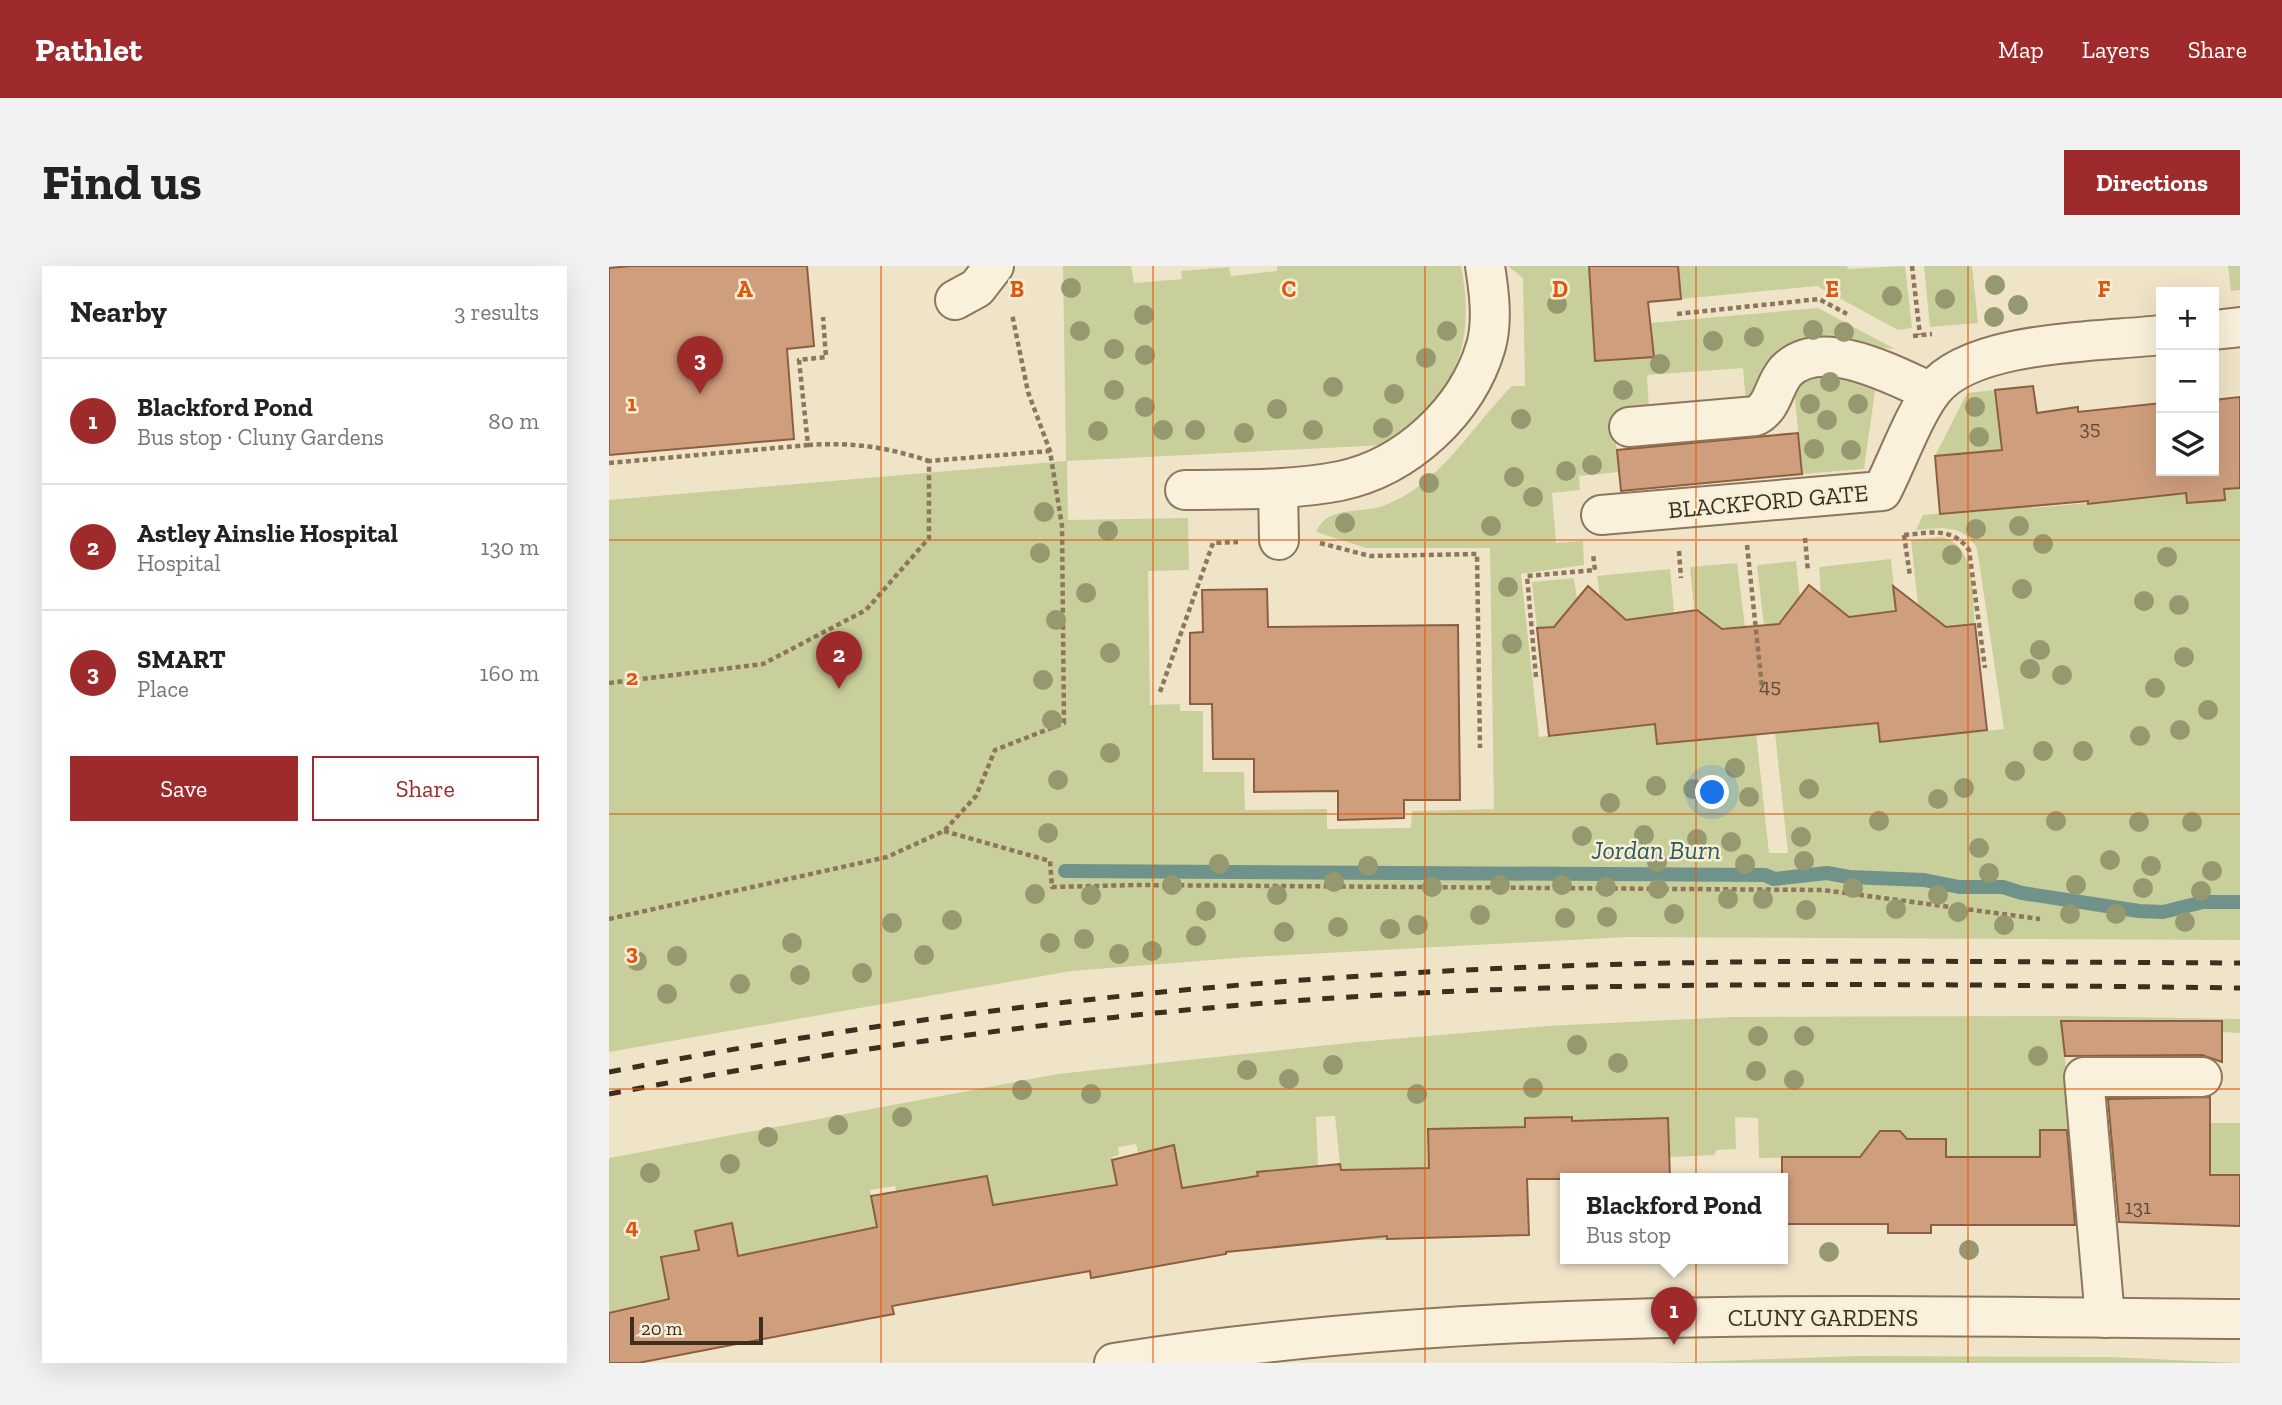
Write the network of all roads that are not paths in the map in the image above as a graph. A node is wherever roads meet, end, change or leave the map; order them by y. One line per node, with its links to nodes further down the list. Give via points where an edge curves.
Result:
1 (994, 266): 3 (street, via 977,288)
2 (1485, 266): 9 (street, via 1487,343 1459,401 1434,430 1400,457 1371,471 1341,481)
3 (955, 300)
4 (2240, 327): 5 (street)
5 (2219, 329)
6 (2156, 336): 7 (street, BLACKFORD GATE, via 1989,356 1959,369)
7 (1931, 393): 8 (street, via 1878,369 1828,357 1788,369 1766,410 1756,416); 11 (street, BLACKFORD GATE, via 1882,491)
8 (1629, 427)
9 (1278, 488): 10 (street); 12 (street)
10 (1185, 490)
11 (1601, 514)
12 (1279, 540)
13 (2202, 1077): 14 (street, via 2084,1077)
14 (2105, 1318): 15 (street, CLUNY GARDENS); 16 (street, CLUNY GARDENS, via 1613,1319 1383,1330)
15 (2240, 1319)
16 (1114, 1363)

